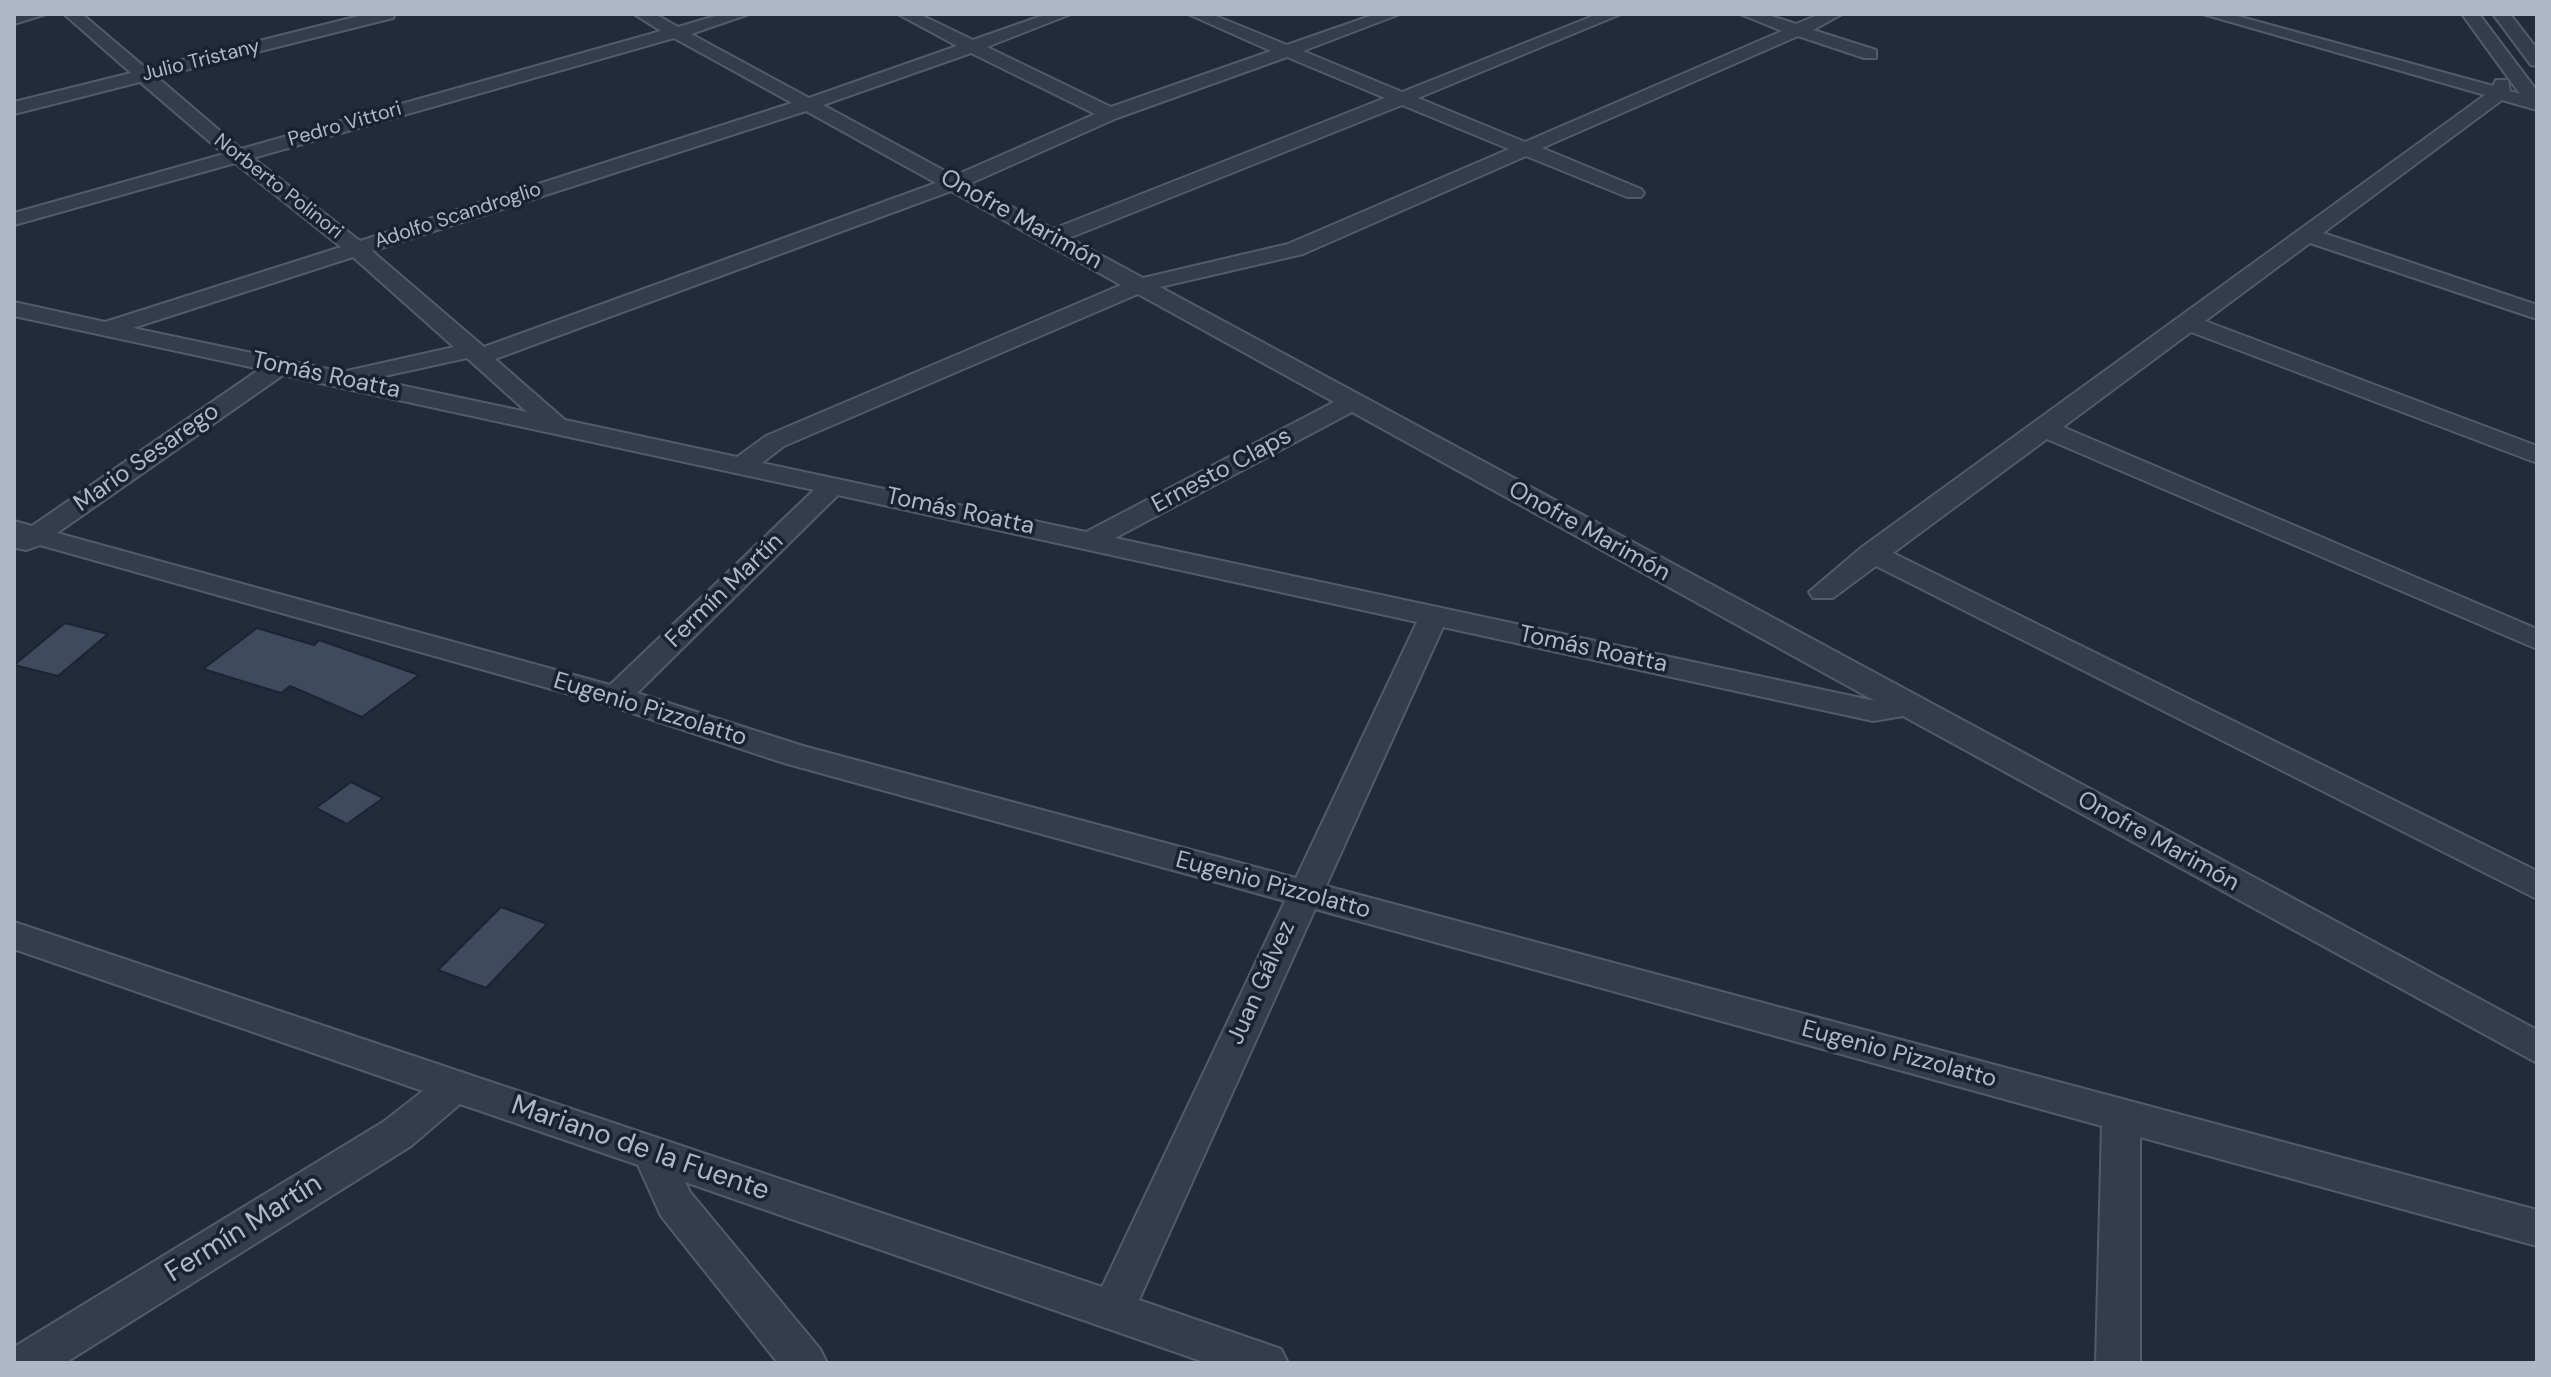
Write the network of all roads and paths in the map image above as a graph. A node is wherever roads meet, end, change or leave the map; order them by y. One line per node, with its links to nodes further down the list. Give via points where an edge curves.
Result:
1 (38, 14): 17 (street)
2 (72, 14): 24 (street, Norberto Polinori)
3 (387, 14): 24 (street, Julio Tristany)
4 (642, 14): 19 (street, Onofre Marimón)
5 (741, 14): 19 (street, Pedro Vittori)
6 (906, 14): 20 (street)
7 (1063, 14): 20 (street, Adolfo Scandroglio)
8 (1196, 14): 21 (street)
9 (1392, 14): 21 (street)
10 (1613, 14): 26 (street)
11 (1748, 14): 18 (street)
12 (1834, 14): 18 (street)
13 (2211, 14): 25 (street)
14 (2247, 14): 25 (street)
15 (2470, 14): 27 (street)
16 (2501, 14): 23 (street)
17 (14, 19)
18 (1799, 30): 22 (street); 31 (street)
19 (676, 33): 28 (street, Onofre Marimón); 32 (street, Pedro Vittori)
20 (972, 44): 28 (street, Adolfo Scandroglio); 30 (street)
21 (1287, 51): 26 (street); 30 (street)
22 (1870, 54)
23 (2537, 61)
24 (142, 76): 29 (street, Julio Tristany); 32 (street, Norberto Polinori)
25 (2502, 88): 27 (street); 36 (street)
26 (1402, 98): 31 (street); 37 (street)
27 (2535, 100)
28 (809, 104): 33 (street, Onofre Marimón); 38 (street, Adolfo Scandroglio)
29 (14, 108)
30 (1110, 114): 33 (street)
31 (1526, 149): 34 (street); 39 (street, via 1295,249)
32 (237, 155): 35 (street, Pedro Vittori); 38 (street, Norberto Polinori)
33 (954, 183): 37 (street, Onofre Marimón); 44 (street)
34 (1634, 193)
35 (14, 219)
36 (2308, 235): 41 (street); 42 (street)
37 (1052, 237): 39 (street, Onofre Marimón)
38 (356, 248): 43 (street, Adolfo Scandroglio); 44 (street, Norberto Polinori)
39 (1140, 285): 47 (street, Onofre Marimón); 51 (street, via 775,441)
40 (14, 309): 43 (street, Tomás Roatta)
41 (2537, 312)
42 (2188, 323): 49 (street); 50 (street)
43 (107, 329): 45 (street, Tomás Roatta)
44 (478, 353): 46 (street); 48 (street, Norberto Polinori)
45 (280, 366): 46 (street, Tomás Roatta); 53 (street, Mario Sesarego)
46 (340, 379): 48 (street, Tomás Roatta)
47 (1353, 402): 54 (street, Ernesto Claps); 60 (street, Onofre Marimón)
48 (556, 425): 51 (street, Tomás Roatta)
49 (2044, 428): 55 (street); 58 (street)
50 (2537, 455)
51 (741, 466): 52 (street, Tomás Roatta)
52 (834, 485): 54 (street, Tomás Roatta); 59 (street, Fermín Martín)
53 (21, 538): 59 (street, Eugenio Pizzolatto)
54 (1091, 540): 57 (street, Tomás Roatta)
55 (1872, 553): 56 (street); 61 (street)
56 (1823, 592)
57 (1434, 615): 60 (street, Tomás Roatta, via 1873,711); 62 (street, Juan Gálvez)
58 (2537, 640)
59 (616, 697): 62 (street, Eugenio Pizzolatto, via 795,755)
60 (1904, 704): 64 (street, Onofre Marimón)
61 (2537, 886)
62 (1302, 894): 66 (street, Eugenio Pizzolatto); 69 (street, Juan Gálvez)
63 (14, 935): 65 (street, Mariano de la Fuente)
64 (2537, 1048)
65 (455, 1086): 67 (street, Mariano de la Fuente); 70 (street, Fermín Martín, via 397,1134)
66 (2121, 1114): 68 (street, Eugenio Pizzolatto); 73 (street)
67 (653, 1154): 69 (street, Mariano de la Fuente); 71 (street, via 675,1204)
68 (2537, 1228)
69 (1113, 1310): 72 (street, Mariano de la Fuente)
70 (27, 1363)
71 (805, 1363)
72 (1266, 1363)
73 (2118, 1363)

